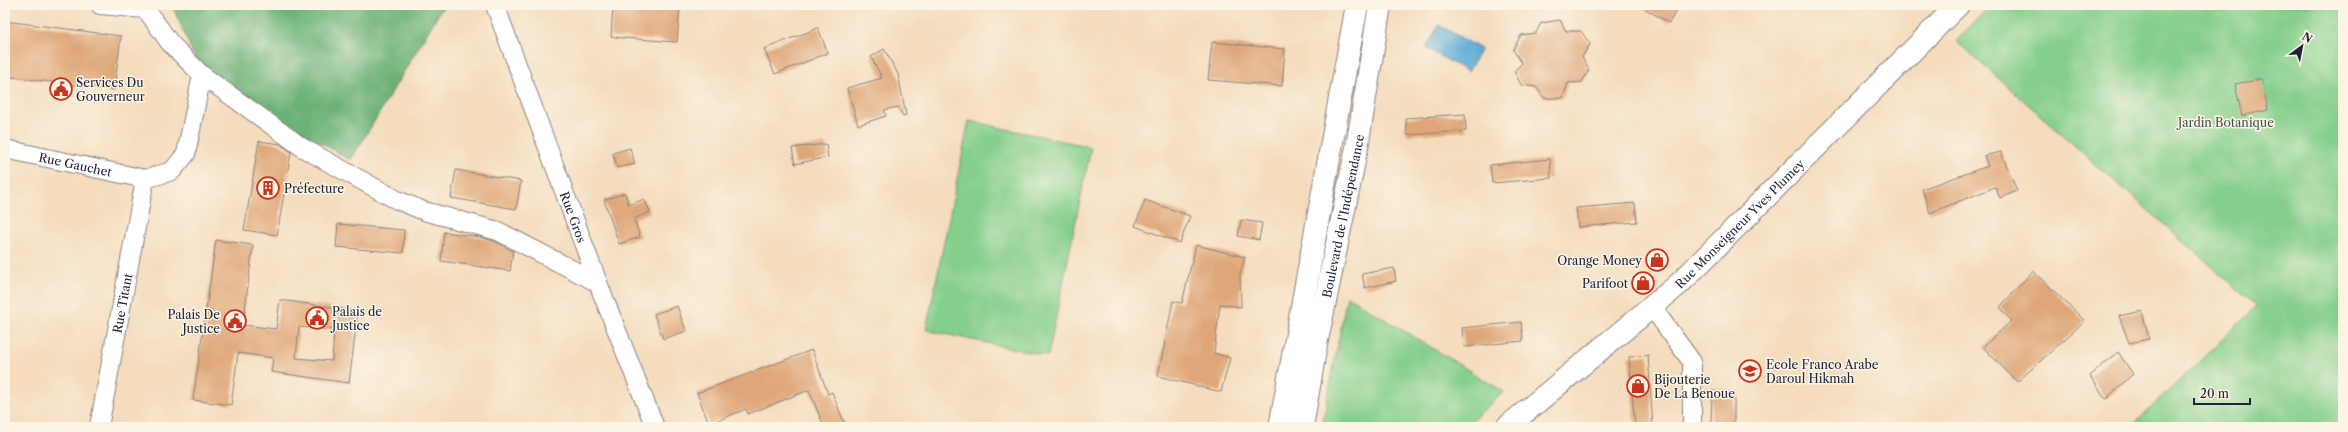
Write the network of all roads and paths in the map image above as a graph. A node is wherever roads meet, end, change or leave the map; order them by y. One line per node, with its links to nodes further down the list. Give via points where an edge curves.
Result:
1 (100, 5): 6 (street)
2 (495, 5): 10 (street, Rue Gros)
3 (1357, 5): 14 (main road, Boulevard de l'Indépendance)
4 (1380, 5): 15 (main road, Boulevard de l'Indépendance, via 1357,146 1316,345)
5 (1958, 5): 11 (main road, Rue Monseigneur Yves Plumey, via 1679,284)
6 (144, 7): 7 (street, via 170,43)
7 (202, 75): 9 (street, via 186,154 172,170); 10 (street, via 303,148 397,200 424,211 498,231)
8 (5, 149): 9 (street, Rue Gauchet)
9 (145, 179): 12 (street, Rue Titant)
10 (598, 283): 13 (street, Rue Gros)
11 (1652, 307): 16 (main road, Rue Monseigneur Yves Plumey); 17 (street, via 1692,362)
12 (99, 427)
13 (655, 427)
14 (1280, 427)
15 (1302, 427)
16 (1507, 427)
17 (1692, 427)

